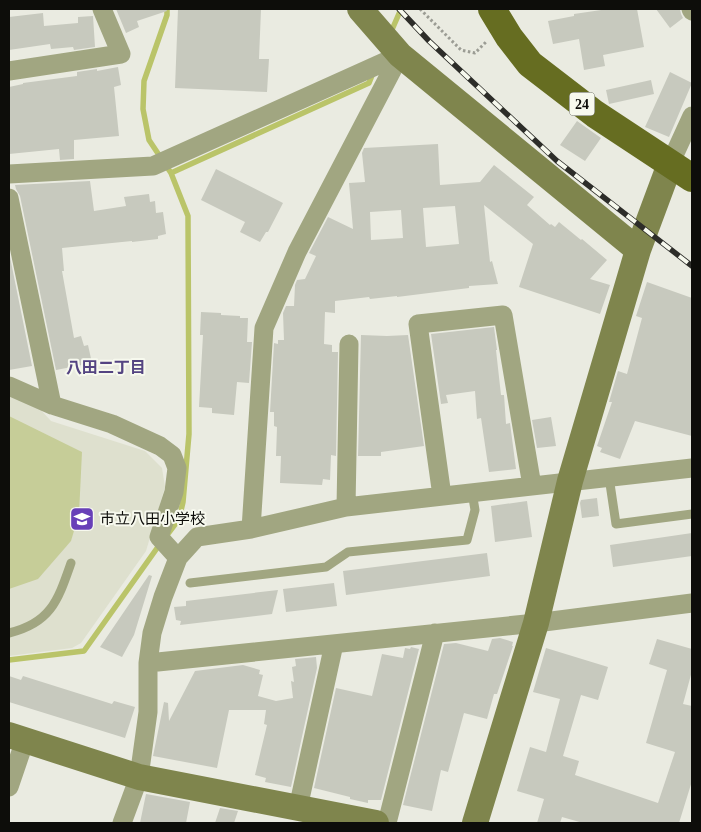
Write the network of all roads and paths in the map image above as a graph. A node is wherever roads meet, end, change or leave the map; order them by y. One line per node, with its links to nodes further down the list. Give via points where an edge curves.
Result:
1 (102, 9): 6 (street, via 121,54)
2 (360, 9): 5 (street)
3 (420, 9): 4 (path, via 461,50 475,52 485,43)
4 (496, 16): 8 (main road, 24, via 530,64 595,114)
5 (400, 55): 9 (street, via 153,166); 12 (street); 24 (street, via 297,252 264,328)
6 (9, 72)
7 (692, 116): 8 (street)
8 (670, 164): 10 (main road, 24); 12 (street)
9 (9, 174)
10 (692, 178)
11 (9, 198): 15 (street)
12 (638, 250): 18 (street)
13 (349, 344): 22 (street)
14 (9, 386): 15 (street)
15 (52, 405): 25 (street, via 112,424 172,455 177,468 174,492 158,537)
16 (692, 468): 17 (street)
17 (609, 477): 18 (street); 23 (lane, via 616,524)
18 (570, 481): 19 (street); 29 (street)
19 (532, 486): 20 (street); 21 (street, via 503,315 418,324)
20 (472, 492): 21 (street); 27 (lane, via 474,510 467,540 348,552 326,567)
21 (442, 496): 22 (street)
22 (346, 507): 24 (street)
23 (692, 514)
24 (251, 529): 25 (street, via 197,537)
25 (169, 548): 33 (street, via 163,597 152,633)
26 (70, 562): 30 (lane, via 51,610 36,623)
27 (190, 583)
28 (692, 603): 29 (street)
29 (536, 623): 31 (street); 41 (street)
30 (9, 633)
31 (435, 633): 32 (street); 40 (street)
32 (334, 644): 33 (street); 37 (street)
33 (148, 663): 35 (street, via 148,712)
34 (17, 738): 35 (street); 36 (street)
35 (139, 777): 37 (street); 38 (street)
36 (9, 787)
37 (298, 808): 39 (street)
38 (122, 823)
39 (376, 823)
40 (386, 823)
41 (475, 823)

